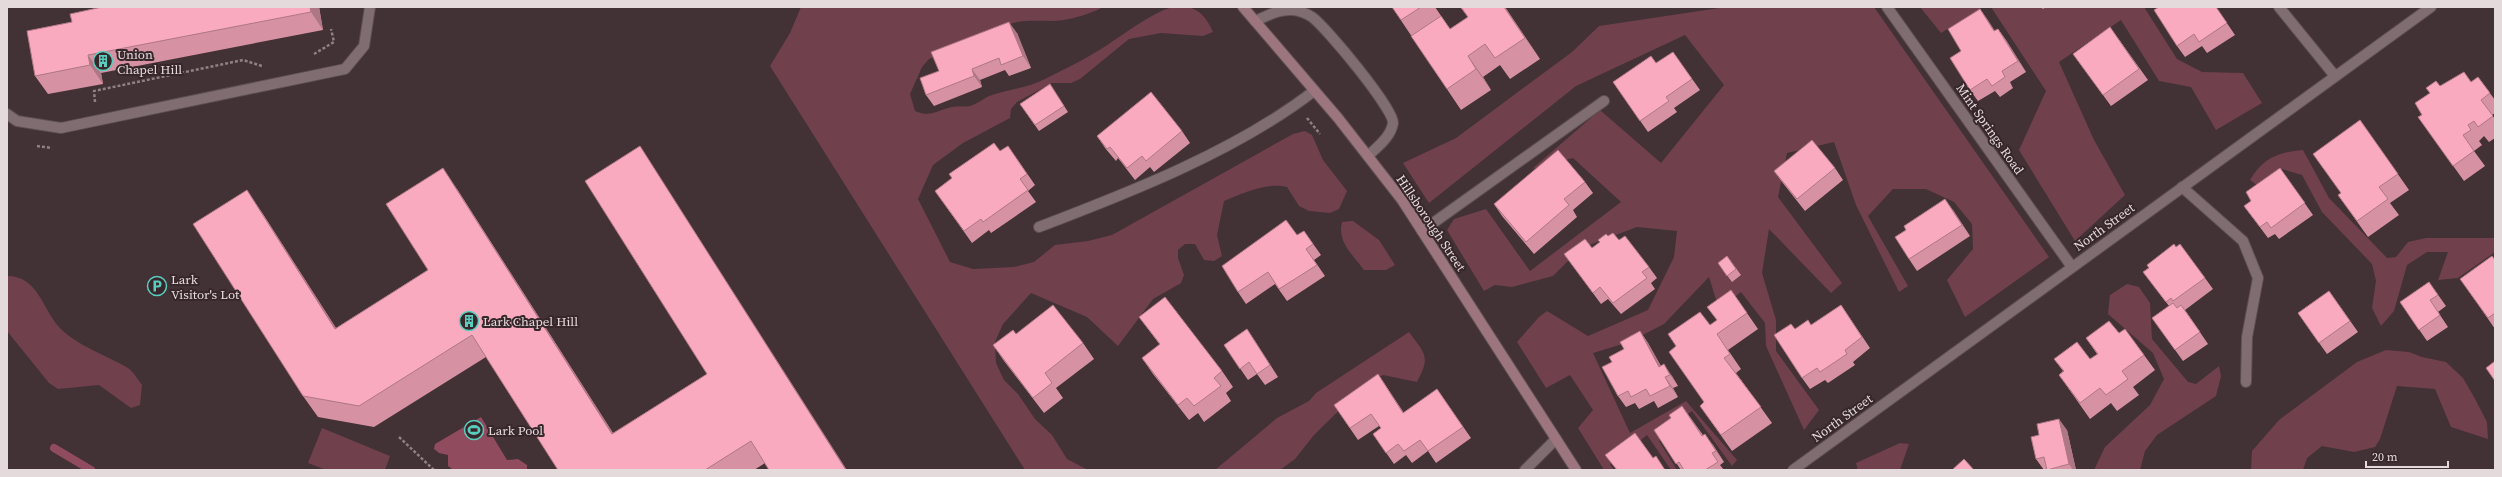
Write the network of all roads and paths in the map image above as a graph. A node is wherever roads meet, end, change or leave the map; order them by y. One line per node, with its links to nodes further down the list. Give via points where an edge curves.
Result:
1 (370, 7): 10 (street, via 364,46 345,69 61,128 17,121)
2 (1243, 7): 6 (street, Hillsborough Street)
3 (1887, 7): 17 (street, Mint Springs Road)
4 (2279, 7): 7 (street)
5 (2431, 7): 7 (street, North Street)
6 (1255, 21): 8 (street, Hillsborough Street); 13 (street, via 1278,12 1293,10 1312,17 1334,40 1386,105 1393,122 1389,134)
7 (2335, 76): 14 (street, North Street)
8 (1314, 91): 13 (street, Hillsborough Street); 15 (street, via 1296,105 1224,148 1098,205)
9 (1604, 101): 16 (street)
10 (7, 114)
11 (1304, 115): 12 (path)
12 (1320, 134)
13 (1368, 156): 16 (street, Hillsborough Street)
14 (2182, 187): 17 (street, North Street); 18 (street, via 2244,241 2258,278 2247,337)
15 (1040, 227)
16 (1422, 231): 20 (street, Hillsborough Street)
17 (2072, 267): 24 (street, North Street)
18 (2246, 382)
19 (399, 437): 21 (path)
20 (1556, 439): 22 (street); 23 (street, Hillsborough Street)
21 (434, 470)
22 (1524, 470)
23 (1576, 470)
24 (1793, 470)

